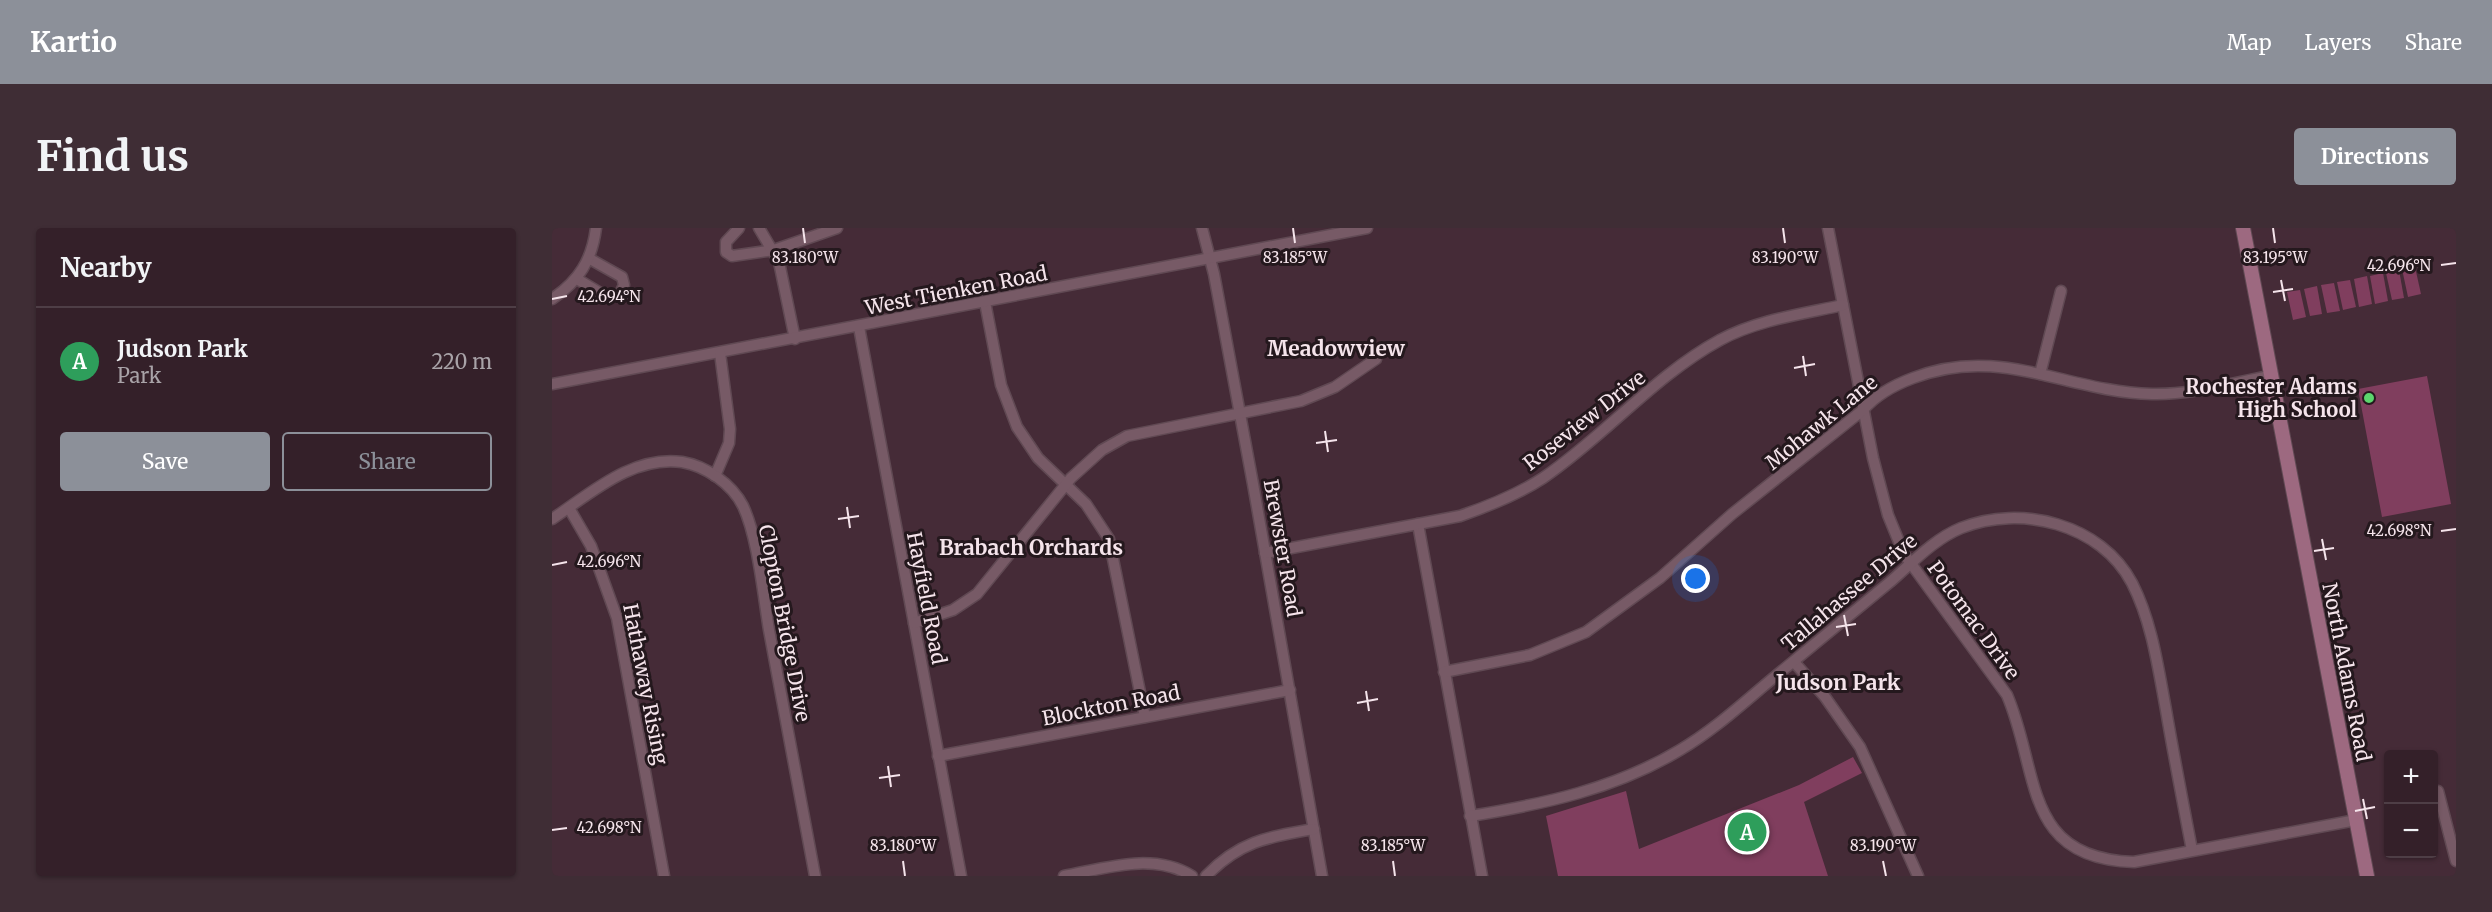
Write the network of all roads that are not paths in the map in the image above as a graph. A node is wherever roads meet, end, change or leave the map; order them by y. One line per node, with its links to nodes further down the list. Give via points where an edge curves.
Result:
1 (596, 228): 11 (street)
2 (739, 228): 9 (street, via 726,242 726,252 732,256)
3 (759, 228): 9 (street)
4 (837, 228): 9 (street)
5 (1202, 228): 10 (street, Brewster Road)
6 (1367, 228): 10 (street, West Tienken Road)
7 (1828, 228): 16 (street, Potomac Drive)
8 (2243, 228): 22 (main road, North Adams Road)
9 (774, 250): 18 (street)
10 (1210, 258): 15 (street, West Tienken Road); 25 (street, Brewster Road)
11 (590, 259): 12 (street); 12 (street, via 622,277 624,285 619,296 607,297)
12 (577, 279): 14 (street)
13 (2061, 291): 21 (street)
14 (552, 298)
15 (985, 302): 17 (street, West Tienken Road); 27 (street, via 1008,409 1038,458)
16 (1843, 306): 24 (street, Potomac Drive); 30 (street, Roseview Drive, via 1758,325 1720,340 1680,366 1562,464 1519,492 1460,516)
17 (859, 327): 18 (street, West Tienken Road); 33 (street, Hayfield Road)
18 (795, 339): 19 (street, West Tienken Road)
19 (720, 353): 23 (street, West Tienken Road); 26 (street, via 730,429 729,443)
20 (1376, 359): 25 (street, via 1353,377 1318,395)
21 (2040, 374): 22 (street, Mohawk Lane, via 2107,389 2154,394); 24 (street, Mohawk Lane, via 1987,365 1945,368 1893,387)
22 (2270, 376): 41 (main road, North Adams Road)
23 (552, 384)
24 (1863, 410): 32 (street, Potomac Drive, via 1881,494); 35 (street, Mohawk Lane, via 1732,514 1660,578 1586,632 1530,655)
25 (1240, 413): 27 (street, via 1127,436 1089,461); 31 (street, Brewster Road)
26 (715, 476): 28 (street, Clopton Bridge Drive, via 683,462 641,466 582,496); 46 (street, Clopton Bridge Drive, via 733,490 750,531)
27 (1066, 484): 33 (street, via 977,594 952,610); 37 (street, via 1086,504 1109,539)
28 (569, 508): 29 (street, Clopton Bridge Drive); 45 (street, Hathaway Rising, via 591,546 617,618)
29 (552, 519)
30 (1418, 524): 31 (street, Roseview Drive); 35 (street)
31 (1265, 553): 36 (street, Brewster Road)
32 (1910, 562): 34 (street, Tallahassee Drive); 43 (street, Potomac Drive, via 2007,695 2016,715 2037,800 2059,837 2087,854 2118,861 2134,862); 43 (street, Tallahassee Drive, via 1960,528 2001,518 2023,517 2060,524 2102,548 2125,572 2148,621)
33 (914, 623): 38 (street, Hayfield Road)
34 (1794, 662): 40 (street, Tallahassee Drive, via 1706,734 1627,777 1570,798); 53 (street, via 1825,697 1860,747)
35 (1444, 672): 40 (street)
36 (1290, 690): 37 (street, Blockton Road); 42 (street, Brewster Road)
37 (1145, 717): 38 (street, Blockton Road)
38 (938, 756): 47 (street, Hayfield Road)
39 (2438, 791): 44 (street)
40 (1470, 816): 52 (street)
41 (2356, 820): 43 (street, Potomac Drive); 54 (main road, North Adams Road)
42 (1314, 829): 50 (street, via 1247,844); 51 (street, Brewster Road)
43 (2192, 850)
44 (2456, 861)
45 (664, 876)
46 (815, 876)
47 (961, 876)
48 (1064, 876): 49 (street, via 1145,863 1180,868)
49 (1192, 876)
50 (1206, 876)
51 (1322, 876)
52 (1482, 876)
53 (1918, 876)
54 (2367, 876)

